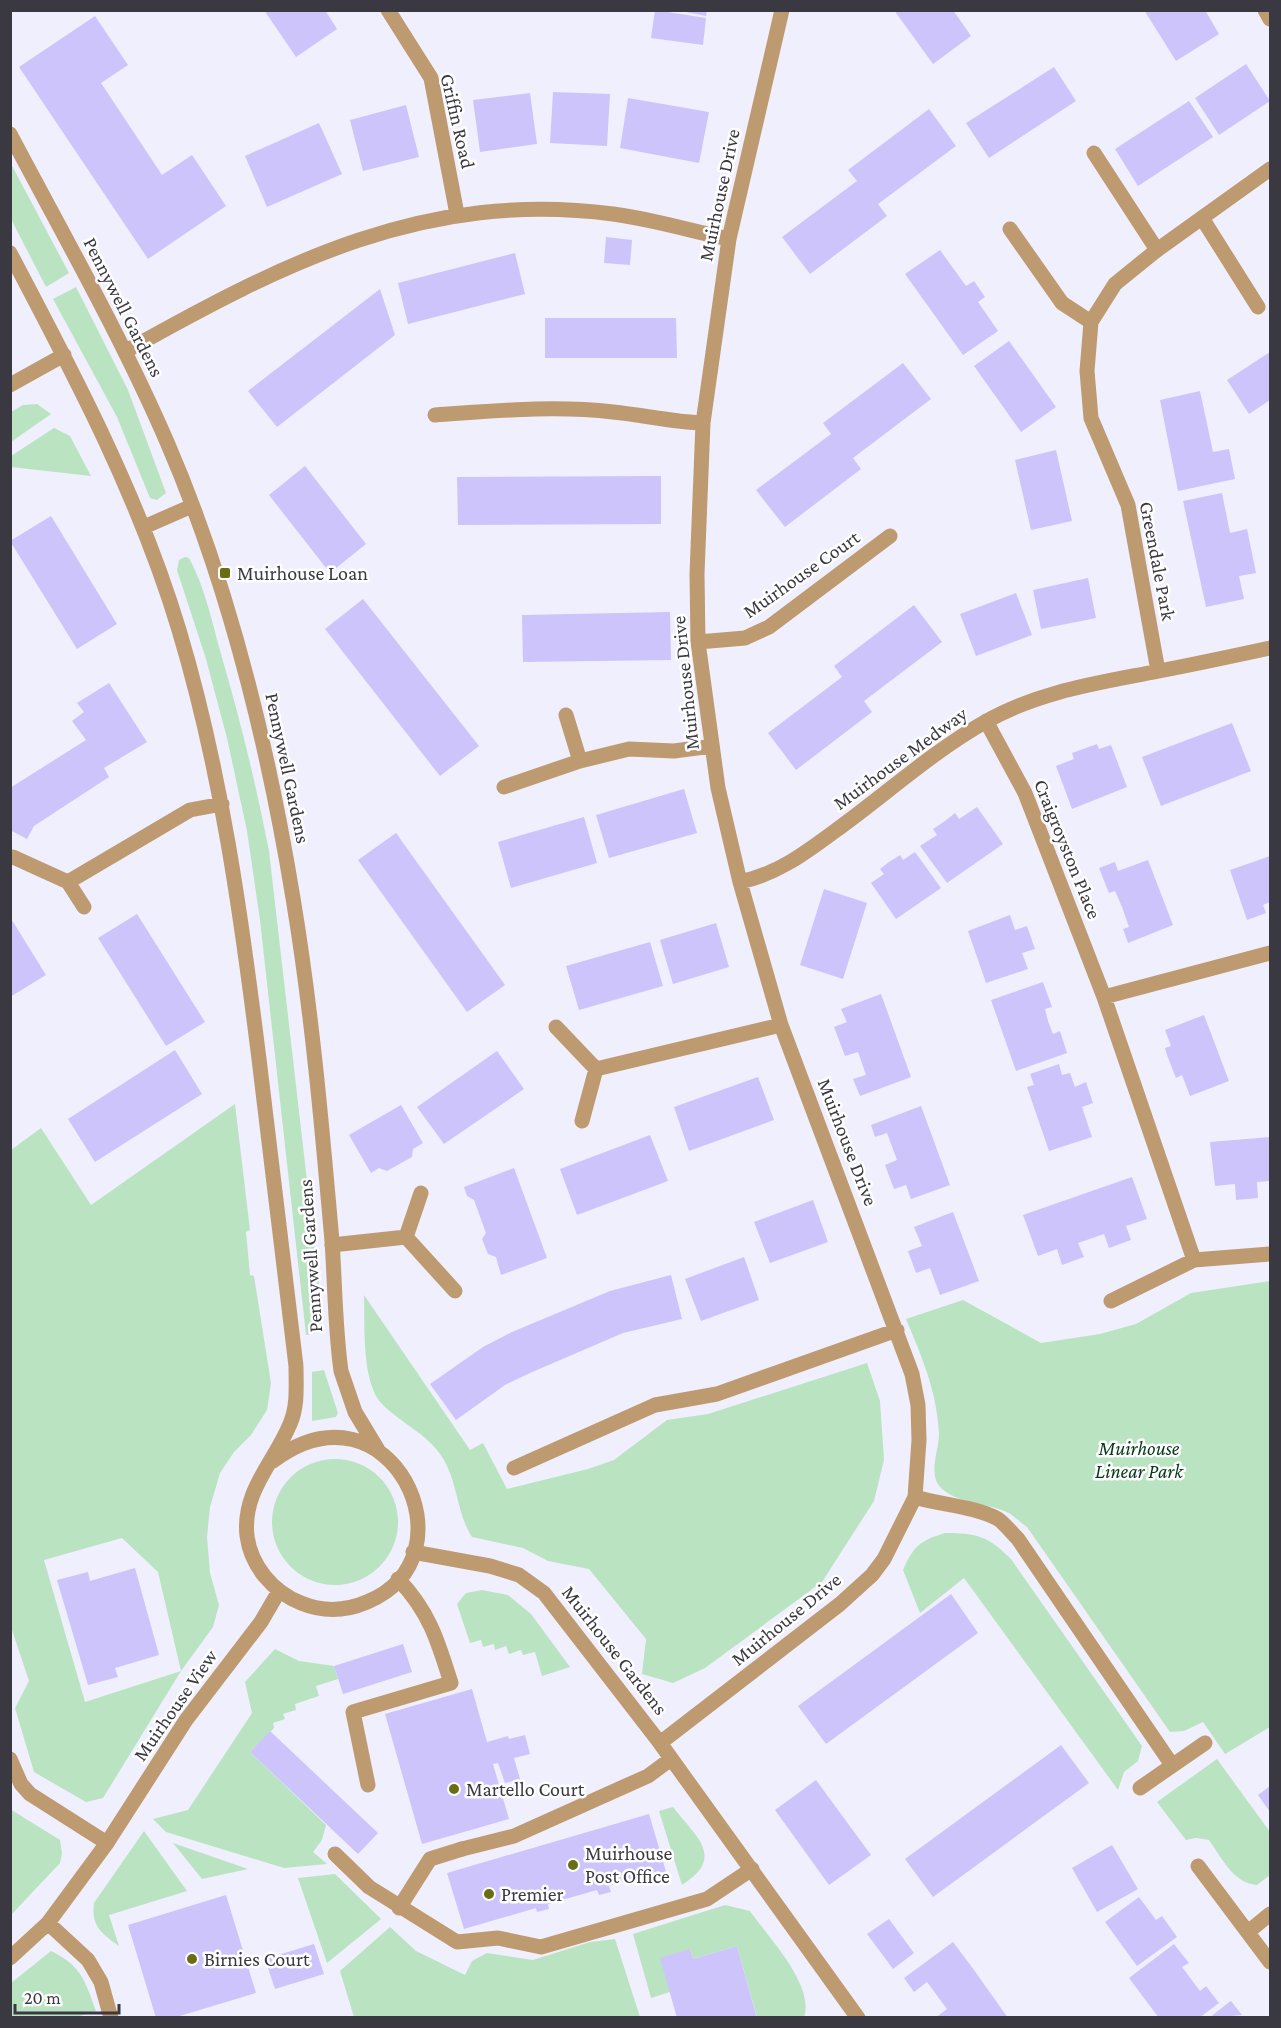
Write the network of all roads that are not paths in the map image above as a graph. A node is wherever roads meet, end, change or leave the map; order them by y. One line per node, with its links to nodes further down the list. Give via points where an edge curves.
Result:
1 (388, 10): 8 (street, Griffin Road, via 430,78)
2 (782, 10): 11 (street, Muirhouse Drive)
3 (1265, 10): 4 (street)
4 (1270, 19)
5 (10, 134): 16 (street, Pennywell Gardens)
6 (1094, 153): 12 (street)
7 (1270, 169): 9 (street, Greendale Park)
8 (457, 214): 11 (street, via 535,209 614,214); 16 (street, via 334,247)
9 (1202, 218): 12 (street, Greendale Park); 14 (street)
10 (1010, 229): 15 (street, via 1062,303)
11 (729, 239): 20 (street, Muirhouse Drive)
12 (1157, 250): 15 (street, Greendale Park, via 1115,284)
13 (10, 253): 17 (street, Pennywell Gardens)
14 (1258, 307)
15 (1091, 322): 26 (street, Greendale Park, via 1087,371 1090,418 1128,505)
16 (126, 351): 21 (street, Pennywell Gardens)
17 (64, 355): 18 (street); 22 (street, Pennywell Gardens, via 110,446)
18 (10, 386)
19 (435, 415): 20 (street, via 535,408)
20 (703, 423): 24 (street, Muirhouse Drive)
21 (192, 506): 22 (street); 45 (street, Pennywell Gardens, via 248,684 273,790 295,912 317,1082)
22 (144, 527): 32 (street, Pennywell Gardens, via 199,702)
23 (890, 536): 24 (street, Muirhouse Court, via 769,627 745,638)
24 (698, 642): 29 (street, Muirhouse Drive)
25 (1270, 648): 26 (street, Muirhouse Medway)
26 (1158, 671): 28 (street, Muirhouse Medway, via 1079,686 1024,703)
27 (566, 715): 30 (street)
28 (986, 721): 35 (street, Muirhouse Medway, via 942,749 789,865 761,878); 38 (street, Craigroyston Place, via 1025,792)
29 (712, 746): 30 (street, via 674,751 628,749); 35 (street, Muirhouse Drive)
30 (580, 761): 31 (street)
31 (504, 788)
32 (222, 804): 34 (street, via 190,810); 52 (street, Pennywell Gardens, via 241,912 296,1366 297,1398 292,1422)
33 (13, 858): 34 (street)
34 (68, 882): 36 (street)
35 (740, 882): 39 (street, Muirhouse Drive)
36 (84, 907)
37 (1270, 953): 38 (street)
38 (1104, 997): 47 (street, Craigroyston Place)
39 (781, 1025): 41 (street); 50 (street, Muirhouse Drive)
40 (556, 1027): 41 (street)
41 (596, 1069): 42 (street)
42 (582, 1121)
43 (421, 1193): 44 (street)
44 (406, 1237): 45 (street); 48 (street)
45 (332, 1245): 51 (street, Pennywell Gardens, via 341,1371 355,1412)
46 (1270, 1254): 47 (street)
47 (1194, 1260): 49 (street)
48 (455, 1291)
49 (1111, 1301)
50 (897, 1330): 53 (street, via 717,1394 655,1405); 54 (street, Muirhouse Drive, via 918,1405)
51 (378, 1451): 52 (street, Pennywell Gardens, via 342,1438 323,1438 305,1442); 55 (street, Pennywell Gardens, via 405,1478 413,1495 418,1514)
52 (273, 1461): 57 (street, Pennywell Gardens, via 251,1496 247,1538 264,1576)
53 (514, 1468)
54 (915, 1497): 58 (street, Muirhouse Drive, via 872,1575); 62 (street, via 976,1511 998,1520 1018,1539)
55 (413, 1552): 56 (street, Pennywell Gardens); 58 (street, Muirhouse Gardens, via 519,1575 544,1593)
56 (398, 1579): 57 (street, Pennywell Gardens, via 373,1600 341,1610 308,1606); 63 (street, via 432,1624 451,1683 353,1712)
57 (279, 1591): 65 (street, Muirhouse View, via 261,1622 186,1720)
58 (660, 1743): 61 (street, Muirhouse Gardens)
59 (1205, 1743): 62 (street)
60 (10, 1759): 65 (street, via 30,1794)
61 (671, 1759): 68 (street, Muirhouse Gardens); 69 (street, via 648,1776 514,1836 430,1858)
62 (1172, 1765): 64 (street)
63 (368, 1785)
64 (1140, 1788)
65 (108, 1843): 71 (street, Muirhouse View)
66 (335, 1854): 69 (street, via 369,1887)
67 (1198, 1866): 72 (street)
68 (752, 1869): 69 (street, via 707,1899 540,1947 498,1938 458,1942); 75 (street, Muirhouse Gardens)
69 (399, 1908)
70 (1270, 1914): 72 (street)
71 (48, 1923): 73 (street, Muirhouse View); 76 (street, via 88,1960 100,1982)
72 (1248, 1932): 74 (street)
73 (10, 1958)
74 (1270, 1962)
75 (858, 2017)
76 (111, 2018)

